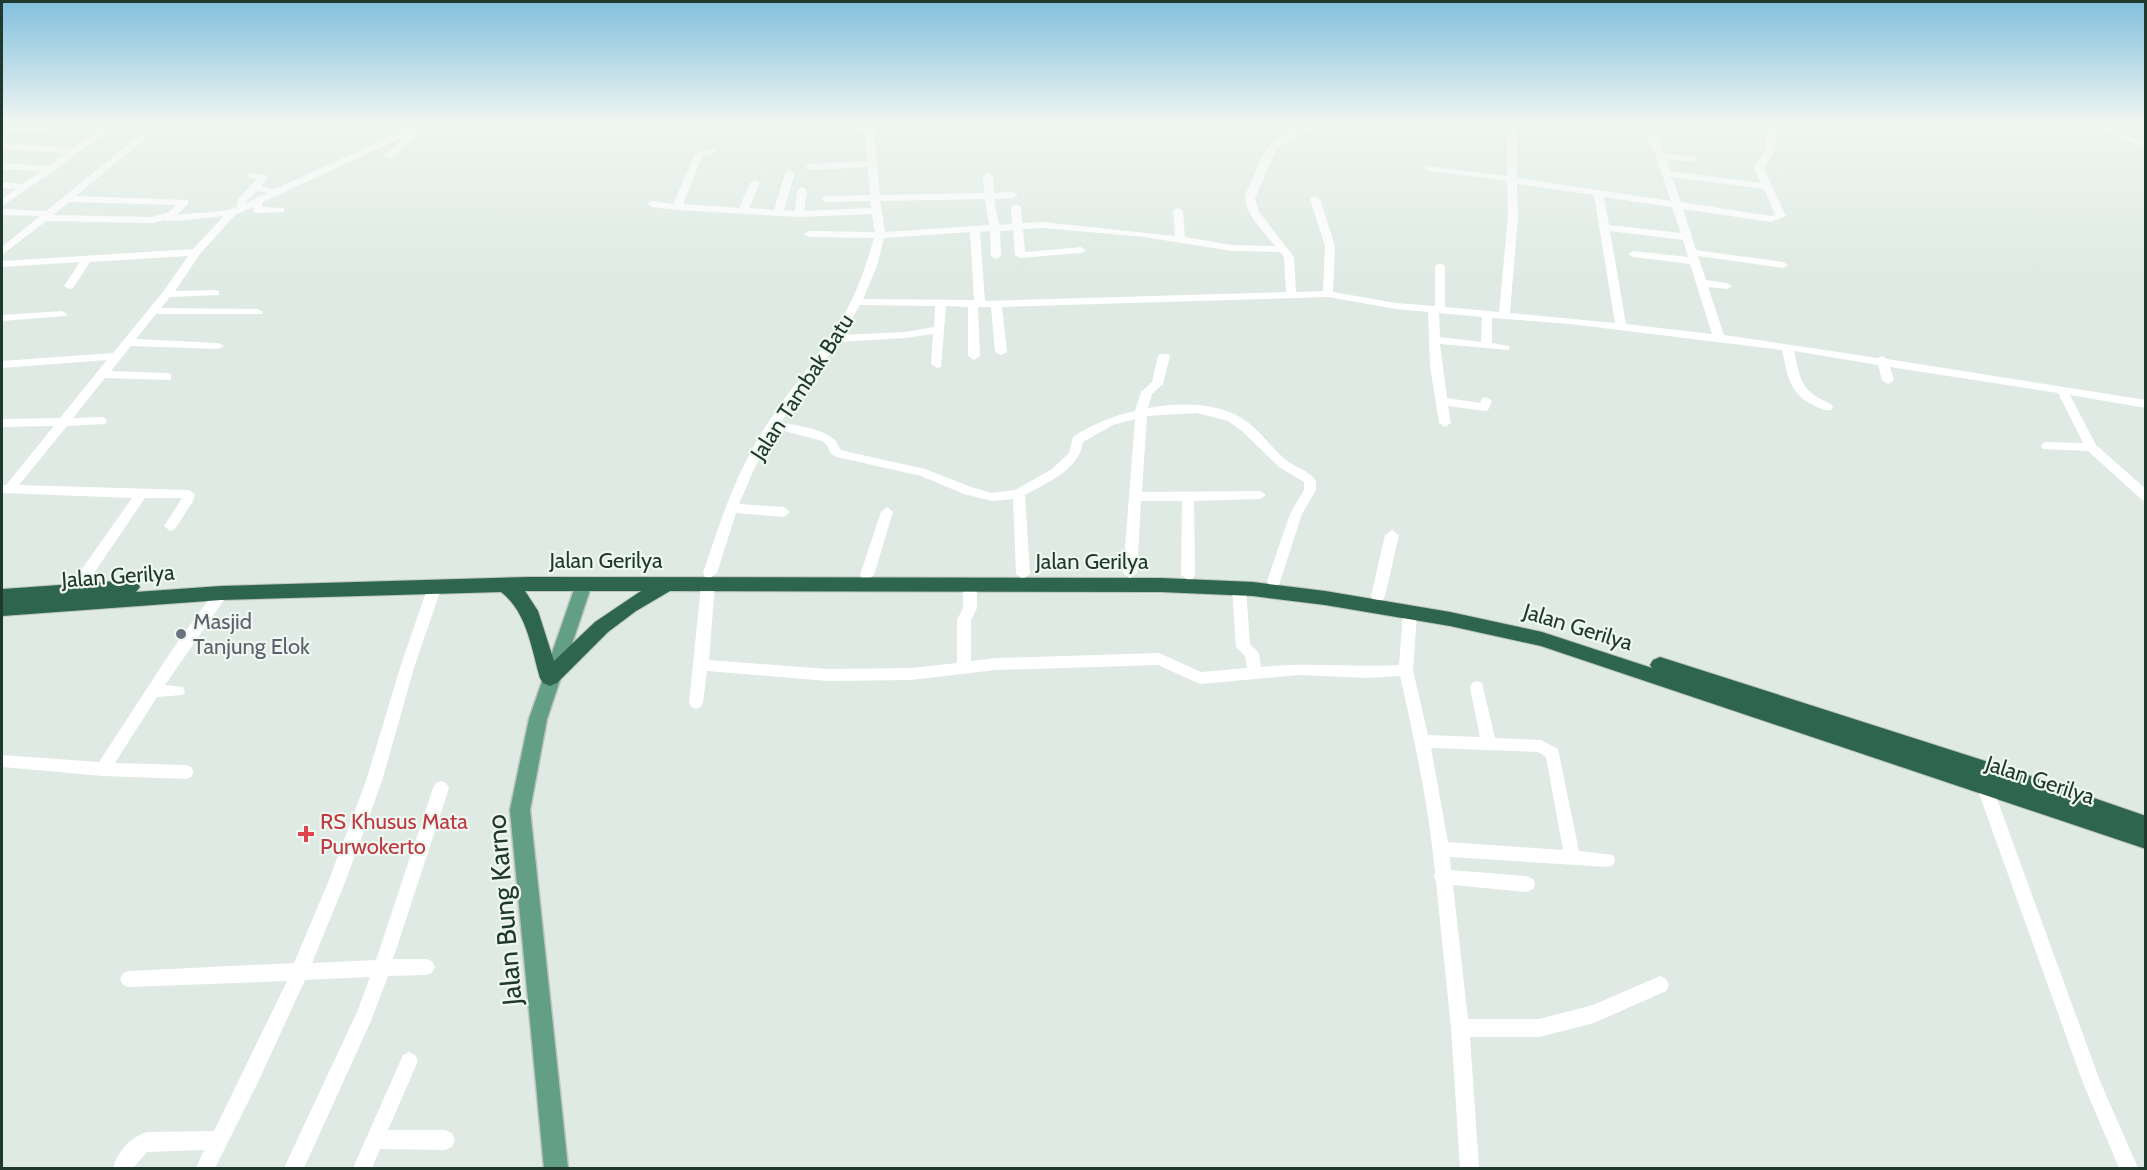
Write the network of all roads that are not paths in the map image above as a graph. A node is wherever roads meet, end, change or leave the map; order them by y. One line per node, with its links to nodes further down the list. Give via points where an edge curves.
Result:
1 (42, 176): 18 (street)
2 (94, 176): 27 (street)
3 (255, 176): 20 (street, via 263,177)
4 (310, 176): 22 (street)
5 (690, 176): 34 (street)
6 (788, 176): 42 (street)
7 (873, 176): 26 (street)
8 (1259, 176): 54 (street, via 1249,202)
9 (1486, 176): 15 (street)
10 (1512, 176): 15 (street)
11 (1667, 176): 31 (street)
12 (1685, 176): 19 (street)
13 (1762, 176): 19 (street)
14 (988, 177): 24 (street)
15 (1512, 179): 23 (street); 82 (street, via 1514,216)
16 (755, 183): 37 (street)
17 (2, 185): 18 (street)
18 (26, 187): 32 (street)
19 (1767, 187): 31 (street, via 1779,218)
20 (255, 188): 22 (street); 38 (street, via 241,201)
21 (802, 190): 43 (street)
22 (274, 192): 28 (street)
23 (1598, 192): 31 (street); 47 (street)
24 (989, 195): 25 (street); 26 (street); 48 (street)
25 (1013, 195)
26 (876, 198): 29 (street); 39 (street)
27 (66, 199): 44 (street); 44 (street, via 185,202 172,214 153,220)
28 (260, 199): 36 (street, via 257,210); 38 (street)
29 (825, 199)
30 (1315, 199): 71 (street, via 1330,246)
31 (1675, 202): 52 (street)
32 (2, 203)
33 (652, 204): 34 (street)
34 (677, 207): 37 (street)
35 (1016, 207): 46 (street)
36 (281, 210)
37 (743, 210): 42 (street)
38 (237, 211): 45 (street, via 184,216); 57 (street)
39 (876, 211): 43 (street); 51 (street)
40 (1178, 211): 53 (street)
41 (2, 212): 44 (street)
42 (778, 213): 43 (street)
43 (799, 214)
44 (43, 215): 56 (street)
45 (148, 225)
46 (1017, 227): 48 (street); 53 (street, via 1144,234); 59 (street)
47 (1604, 227): 52 (street); 84 (street)
48 (995, 228): 49 (street); 59 (street)
49 (975, 230): 51 (street); 61 (street)
50 (809, 234): 51 (street)
51 (880, 235): 73 (street, Jalan Tambak Batu)
52 (1686, 237): 60 (street)
53 (1180, 241): 54 (street)
54 (1283, 249): 72 (street, via 1289,257)
55 (1081, 250): 59 (street)
56 (2, 252)
57 (196, 252): 62 (street); 70 (street)
58 (1633, 254): 60 (street)
59 (1008, 255): 61 (street)
60 (1692, 256): 64 (street); 66 (street)
61 (976, 257): 75 (street)
62 (87, 259): 63 (street); 67 (street)
63 (2, 264)
64 (1783, 264)
65 (1440, 266): 77 (street)
66 (1701, 283): 68 (street); 86 (street)
67 (69, 286)
68 (1727, 286)
69 (215, 293): 70 (street)
70 (167, 294): 78 (street)
71 (1328, 294): 72 (street); 77 (street)
72 (1293, 295): 76 (street)
73 (856, 302): 74 (street); 87 (street, Jalan Tambak Batu)
74 (941, 304): 75 (street); 85 (street)
75 (976, 304): 76 (street); 96 (street)
76 (996, 304): 94 (street)
77 (1437, 309): 81 (street); 88 (street)
78 (152, 311): 79 (street); 89 (street)
79 (258, 312)
80 (62, 314): 83 (street)
81 (1487, 314): 82 (street); 90 (street)
82 (1504, 315): 84 (street)
83 (2, 318)
84 (1621, 326): 86 (street)
85 (939, 330): 87 (street); 100 (street)
86 (1719, 337): 92 (street)
87 (837, 339): 114 (street, Jalan Tambak Batu, via 816,362)
88 (1435, 340): 93 (street); 105 (street)
89 (128, 342): 91 (street); 95 (street)
90 (1487, 343)
91 (218, 346)
92 (1787, 347): 98 (street); 108 (street, via 1799,392)
93 (1505, 348)
94 (1001, 352)
95 (117, 356): 99 (street); 101 (street)
96 (974, 356)
97 (1164, 356): 109 (street, via 1159,381 1147,392)
98 (1882, 360): 103 (street); 104 (street)
99 (2, 364)
100 (937, 364)
101 (103, 374): 102 (street); 110 (street)
102 (167, 377)
103 (1888, 380)
104 (2062, 390): 107 (street); 116 (street)
105 (1443, 401): 106 (street, via 1484,407); 113 (street)
106 (1486, 401)
107 (2145, 404)
108 (1827, 406)
109 (1141, 412): 119 (street, via 1085,433 1077,440 1076,454 1067,464); 122 (street); 136 (street, via 1196,410 1229,416 1244,425 1282,463 1310,481 1310,490 1296,513)
110 (66, 421): 111 (street); 112 (street); 117 (street)
111 (101, 422)
112 (2, 423)
113 (1445, 423)
114 (774, 424): 119 (street, via 826,438 841,454 926,473 968,491 999,498); 124 (street, Jalan Tambak Batu)
115 (2048, 446): 116 (street)
116 (2091, 447): 118 (street)
117 (5, 489): 120 (street)
118 (2143, 492)
119 (1019, 493): 130 (street)
120 (141, 494): 127 (street, via 189,494); 146 (street)
121 (1260, 495): 123 (street)
122 (1136, 496): 123 (street); 129 (street)
123 (1188, 497): 132 (street)
124 (731, 508): 125 (street); 134 (street, Jalan Tambak Batu)
125 (784, 512)
126 (887, 512): 131 (street)
127 (170, 526)
128 (1392, 536): 145 (street)
129 (1131, 573): 130 (highway, Jalan Gerilya); 135 (highway, Jalan Gerilya)
130 (1023, 574): 131 (highway, Jalan Gerilya)
131 (867, 575): 134 (highway, Jalan Gerilya)
132 (1188, 575): 135 (highway, Jalan Gerilya); 136 (highway, Jalan Gerilya)
133 (530, 579): 134 (highway, Jalan Gerilya); 137 (highway, Jalan Gerilya); 138 (highway, Jalan Gerilya); 146 (highway, Jalan Gerilya, via 356,577)
134 (709, 579): 139 (highway, Jalan Gerilya); 140 (highway, Jalan Gerilya); 149 (street, Jalan Tambak Batu)
135 (1162, 580): 140 (highway, Jalan Gerilya); 142 (highway, Jalan Gerilya)
136 (1274, 581): 145 (highway, Jalan Gerilya)
137 (584, 584): 139 (highway, Jalan Gerilya); 153 (main road, Jalan Bung Karno)
138 (505, 585): 141 (highway, Jalan Gerilya); 153 (highway, via 529,611)
139 (670, 585): 153 (highway, via 620,610)
140 (970, 585): 150 (street, via 970,608 964,620)
141 (435, 586): 143 (highway, Jalan Gerilya); 175 (street, via 374,780)
142 (1239, 588): 148 (highway, Jalan Gerilya); 152 (street, via 1243,647 1252,653)
143 (221, 593): 146 (highway, Jalan Gerilya); 155 (street)
144 (2, 596): 146 (highway, Jalan Gerilya)
145 (1378, 596): 157 (highway, Jalan Gerilya, via 1539,626)
146 (70, 597): 147 (highway, Jalan Gerilya)
147 (2, 609)
148 (1410, 613): 151 (street); 157 (highway, Jalan Gerilya, via 1542,639)
149 (701, 665): 150 (street, via 828,675); 158 (street, Jalan Tambak Batu)
150 (964, 669): 152 (street, via 996,664 1159,659 1200,678)
151 (1406, 670): 152 (street); 159 (street)
152 (1255, 672)
153 (550, 678): 187 (main road, Jalan Bung Karno, via 520,810)
154 (1477, 687): 160 (street)
155 (153, 691): 156 (street); 162 (street)
156 (178, 691)
157 (1729, 695): 164 (highway, Jalan Gerilya); 166 (highway, Jalan Gerilya, via 2004,776)
158 (696, 703)
159 (1422, 741): 160 (street); 168 (street)
160 (1489, 744): 169 (street, via 1540,746 1552,754)
161 (2, 761): 162 (street)
162 (103, 769): 163 (street)
163 (186, 772)
164 (1985, 788): 167 (highway, Jalan Gerilya); 189 (street, via 2092,1083)
165 (441, 789): 174 (street)
166 (2145, 826)
167 (2145, 840)
168 (1440, 849): 169 (street); 171 (street)
169 (1572, 857): 170 (street)
170 (1607, 860)
171 (1442, 877): 172 (street); 178 (street)
172 (1527, 884)
173 (426, 967): 174 (street)
174 (382, 968): 175 (street); 185 (street, via 365,1015)
175 (300, 971): 176 (street); 181 (street)
176 (129, 979)
177 (1660, 985): 178 (street, via 1594,1014 1539,1028)
178 (1460, 1028): 188 (street)
179 (409, 1061): 180 (street)
180 (375, 1139): 182 (street); 186 (street)
181 (220, 1140): 183 (street, via 147,1142 138,1145); 184 (street)
182 (445, 1140)
183 (122, 1168)
184 (205, 1168)
185 (294, 1168)
186 (362, 1168)
187 (556, 1168)
188 (1469, 1168)
189 (2129, 1168)

